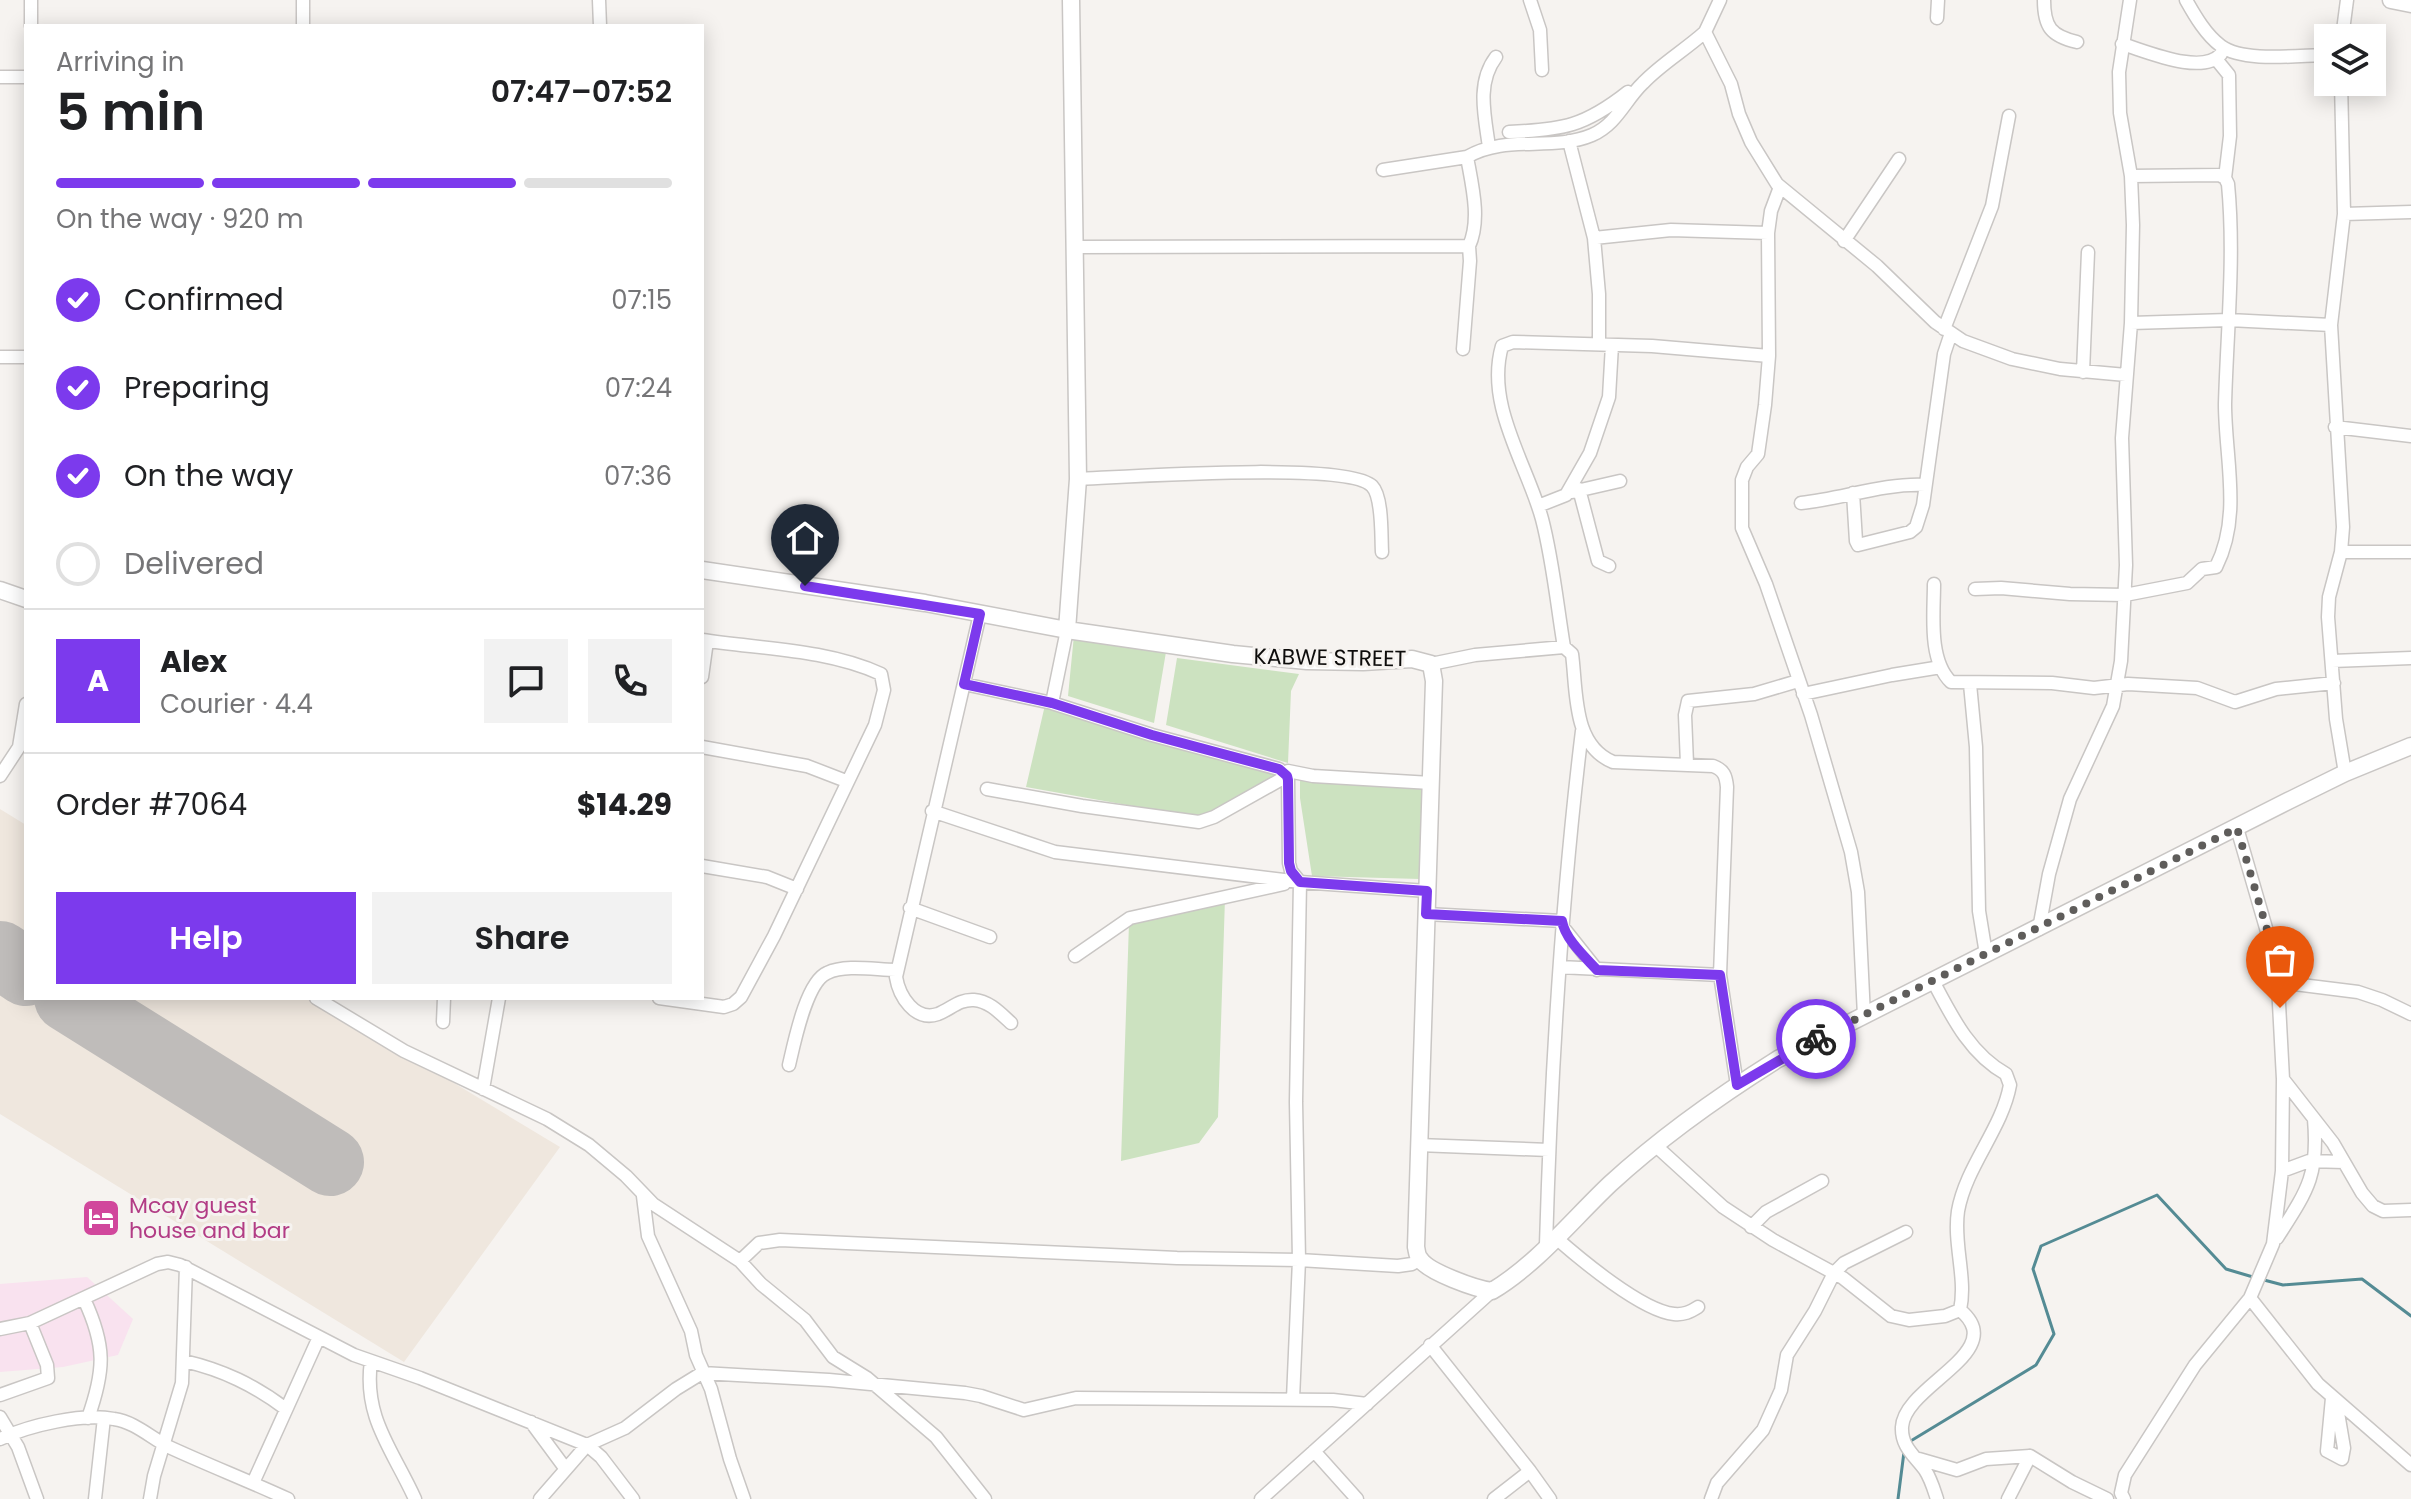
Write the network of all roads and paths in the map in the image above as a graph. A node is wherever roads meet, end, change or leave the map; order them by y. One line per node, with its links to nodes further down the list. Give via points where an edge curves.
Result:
1 (31, 0): 15 (street)
2 (303, 0): 16 (street)
3 (599, 0): 17 (street)
4 (1071, 0): 46 (main road)
5 (1530, 0): 25 (street, via 1540,30)
6 (1720, 0): 19 (street)
7 (1938, 0): 14 (street)
8 (2044, 0): 20 (street, via 2049,31)
9 (2130, 0): 21 (street)
10 (2186, 0): 22 (street)
11 (2347, 0): 18 (street)
12 (2391, 0): 13 (main road)
13 (2411, 4)
14 (1937, 18)
15 (31, 24)
16 (303, 24)
17 (600, 24)
18 (2344, 24)
19 (1705, 32): 28 (street); 39 (street, via 1751,142)
20 (2077, 42)
21 (2122, 44): 22 (street, via 2183,61 2210,63); 37 (street, via 2120,113)
22 (2221, 54): 23 (street); 38 (street, via 2229,75)
23 (2314, 55)
24 (1496, 57): 33 (street, via 1484,79)
25 (1542, 70)
26 (0, 77): 27 (street)
27 (24, 77)
28 (1641, 84): 31 (street, via 1589,119 1553,129); 32 (street, via 1604,128)
29 (2341, 96): 41 (street)
30 (2009, 116): 51 (street, via 1992,206)
31 (1509, 132)
32 (1569, 141): 33 (street); 43 (street)
33 (1489, 147): 34 (street)
34 (1467, 157): 36 (street); 45 (street, via 1474,215)
35 (1899, 159): 44 (street)
36 (1383, 170)
37 (2131, 176): 38 (street); 49 (street)
38 (2225, 178): 48 (street)
39 (1780, 187): 42 (street); 44 (street)
40 (2411, 212): 41 (street)
41 (2344, 214): 50 (street)
42 (1768, 233): 43 (street, via 1671,230); 54 (street)
43 (1594, 238): 52 (street)
44 (1844, 241): 51 (street)
45 (1469, 246): 46 (street); 53 (street)
46 (1076, 247): 61 (main road)
47 (2088, 252): 57 (street)
48 (2229, 320): 49 (street); 50 (street); 77 (street, via 2225,414 2231,501 2221,556 2216,567 2202,569 2187,583)
49 (2131, 323): 58 (street)
50 (2331, 325): 59 (street)
51 (1948, 331): 57 (street, via 2012,359); 63 (street)
52 (1605, 344): 54 (street); 66 (street, via 1610,387 1604,414); 68 (street, via 1502,346 1499,370 1505,415)
53 (1463, 349)
54 (1769, 356): 87 (street, via 1758,454 1742,480 1742,528)
55 (0, 357): 56 (street)
56 (24, 357)
57 (2083, 372): 58 (street)
58 (2126, 375): 77 (street, via 2121,461)
59 (2335, 427): 60 (street); 70 (street, via 2343,500)
60 (2411, 436)
61 (1078, 479): 69 (street, via 1308,473 1353,477 1377,494); 80 (main road)
62 (1620, 481): 64 (street)
63 (1925, 485): 65 (street); 65 (street, via 1916,527 1904,535 1861,544 1856,541)
64 (1579, 489): 66 (street); 72 (street, via 1598,561)
65 (1853, 493): 67 (street)
66 (1566, 495): 68 (street)
67 (1801, 503)
68 (1538, 506): 82 (street)
69 (1382, 552)
70 (2341, 552): 71 (street); 84 (street, via 2329,597)
71 (2411, 552)
72 (1609, 566)
73 (704, 570): 79 (main road, KABWE STREET)
74 (1934, 584): 86 (street)
75 (1975, 589): 77 (street)
76 (0, 590): 78 (main road)
77 (2125, 595): 91 (street)
78 (24, 598)
79 (980, 614): 80 (main road, KABWE STREET); 89 (street)
80 (1067, 630): 85 (main road, KABWE STREET, via 1272,658 1412,659); 93 (street)
81 (705, 640): 103 (street, via 814,656 881,674 879,713)
82 (1564, 647): 85 (street); 95 (street, via 1572,654)
83 (2411, 658): 84 (street)
84 (2332, 661): 88 (street)
85 (1431, 664): 104 (main road, KABWE STREET)
86 (1941, 667): 90 (street, via 1951,682); 92 (street)
87 (1798, 681): 92 (street); 99 (street, via 1742,696 1688,701)
88 (2334, 683): 91 (street, via 2276,689 2235,702 2197,688); 101 (street)
89 (964, 684): 93 (street); 106 (street)
90 (1970, 684): 91 (street); 117 (street, via 1979,911)
91 (2118, 685): 115 (street, via 2070,799)
92 (1803, 694): 130 (street, via 1856,870)
93 (1052, 703): 100 (street)
94 (24, 726): 98 (street)
95 (1582, 731): 99 (street, via 1597,754 1613,762); 114 (street)
96 (2411, 746): 101 (main road)
97 (704, 747): 103 (street, via 807,766)
98 (22, 748): 102 (street)
99 (1687, 764): 122 (street, via 1713,766 1726,777)
100 (1288, 773): 104 (street); 105 (street, via 1199,822); 109 (street)
101 (2345, 773): 107 (main road)
102 (0, 776)
103 (846, 781): 110 (street)
104 (1431, 783): 111 (main road, KABWE STREET)
105 (987, 789)
106 (932, 811): 109 (street, via 1055,852); 112 (street)
107 (2237, 828): 115 (main road); 124 (street)
108 (704, 866): 110 (street, via 767,877)
109 (1294, 882): 111 (street); 118 (street, via 1130,918); 152 (street)
110 (797, 889): 128 (street, via 741,997 724,1007)
111 (1427, 891): 113 (main road, KABWE STREET)
112 (910, 908): 116 (street); 120 (street)
113 (1426, 914): 114 (street); 138 (main road, KABWE STREET)
114 (1562, 923): 119 (street); 121 (street)
115 (2039, 929): 117 (main road)
116 (990, 937)
117 (1986, 954): 123 (main road)
118 (1075, 956)
119 (1560, 967): 121 (street); 140 (street)
120 (896, 970): 132 (street, via 904,1000 918,1012 931,1016 961,1001 982,1001); 133 (street, via 843,970 822,976 800,1020)
121 (1597, 970): 122 (street)
122 (1720, 975): 135 (street)
123 (1933, 981): 130 (main road); 160 (street, via 1972,1046 2006,1074 2010,1085 1958,1212)
124 (2278, 982): 129 (street, via 2358,992); 134 (street)
125 (319, 1000): 136 (street, via 415,1057)
126 (444, 1000): 131 (street)
127 (499, 1000): 136 (street)
128 (672, 1000)
129 (2411, 1014)
130 (1864, 1016): 135 (main road)
131 (443, 1022)
132 (1011, 1023)
133 (789, 1065)
134 (2283, 1079): 137 (street); 143 (street)
135 (1737, 1085): 139 (main road)
136 (483, 1089): 145 (street, via 589,1145)
137 (2314, 1119): 141 (street); 142 (street)
138 (1418, 1145): 140 (street); 151 (main road, KABWE STREET)
139 (1656, 1146): 147 (street); 149 (main road)
140 (1549, 1150): 149 (street)
141 (2316, 1161): 142 (street); 143 (street); 150 (street, via 2301,1200)
142 (2344, 1162): 146 (street, via 2373,1206)
143 (2282, 1171): 150 (street)
144 (1822, 1181): 147 (street, via 1766,1212)
145 (643, 1196): 153 (street); 167 (street, via 648,1236 691,1331)
146 (2411, 1210)
147 (1751, 1227): 155 (street)
148 (1906, 1232): 155 (street)
149 (1550, 1241): 156 (main road); 159 (street, via 1650,1306 1679,1314)
150 (2273, 1244): 157 (street)
151 (1420, 1259): 152 (street, via 1398,1266); 156 (main road, via 1440,1273)
152 (1299, 1260): 153 (street, via 780,1240 759,1243); 170 (street)
153 (740, 1261): 168 (street, via 805,1320 833,1357)
154 (186, 1267): 158 (street, via 157,1264); 163 (street); 165 (street)
155 (1834, 1273): 160 (street, via 1898,1319); 201 (street, via 1787,1355 1775,1408 1717,1483)
156 (1492, 1291): 164 (street)
157 (2250, 1298): 183 (street, via 2334,1400); 187 (street, via 2195,1365 2125,1475)
158 (84, 1299): 161 (street); 174 (street, via 97,1331 102,1366)
159 (1698, 1307)
160 (1960, 1310): 181 (street, via 1973,1326 1970,1349 1907,1410 1902,1427)
161 (30, 1323): 162 (street); 169 (street, via 48,1378)
162 (0, 1329)
163 (319, 1337): 166 (street); 172 (street)
164 (1430, 1345): 171 (street); 185 (street)
165 (184, 1361): 172 (street, via 232,1376); 178 (street, via 179,1399)
166 (371, 1361): 176 (street); 192 (street, via 374,1417)
167 (702, 1373): 168 (street); 179 (street, via 625,1428); 195 (street)
168 (877, 1387): 170 (street, via 981,1396 1024,1410 1076,1398); 196 (street, via 936,1437)
169 (0, 1395)
170 (1293, 1399): 171 (street)
171 (1367, 1404): 180 (street)
172 (286, 1409): 186 (street)
173 (0, 1417): 177 (street)
174 (88, 1418): 175 (street); 177 (street)
175 (104, 1418): 178 (street, via 132,1425); 189 (street)
176 (531, 1422): 179 (street); 184 (street)
177 (6, 1437): 188 (street)
178 (164, 1444): 186 (street); 190 (street)
179 (587, 1445): 184 (street); 194 (street)
180 (1314, 1451): 197 (street); 198 (street)
181 (1910, 1454): 182 (street, via 1957,1470 1986,1459); 202 (street, via 1925,1470)
182 (2030, 1456): 203 (street); 204 (street)
183 (2411, 1465)
184 (565, 1468): 193 (street)
185 (1530, 1471): 199 (street); 200 (street)
186 (253, 1483): 191 (street)
187 (2120, 1497)
188 (37, 1499)
189 (95, 1499)
190 (150, 1499)
191 (288, 1499)
192 (415, 1499)
193 (540, 1499)
194 (633, 1499)
195 (744, 1499)
196 (985, 1499)
197 (1261, 1499)
198 (1357, 1499)
199 (1494, 1499)
200 (1550, 1499)
201 (1711, 1499)
202 (1937, 1499)
203 (2008, 1499)
204 (2107, 1499)

